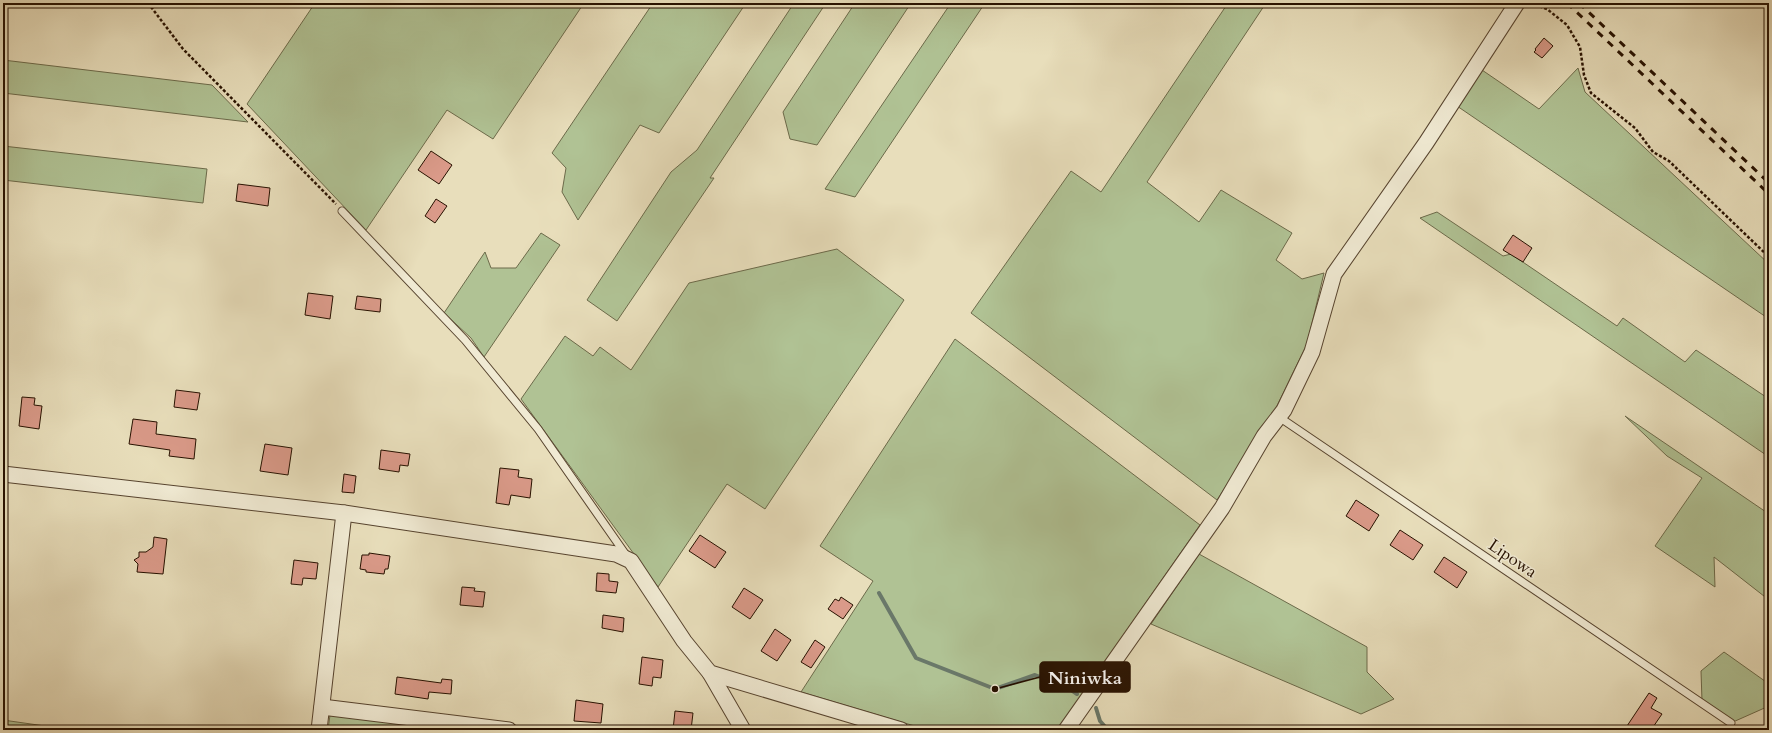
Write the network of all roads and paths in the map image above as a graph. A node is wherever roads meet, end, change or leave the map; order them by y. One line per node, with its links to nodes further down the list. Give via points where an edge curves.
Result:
1 (148, 3): 3 (path, via 183,49)
2 (1516, 4): 4 (path, via 1531,3 1547,9 1567,25 1580,47 1584,75 1591,93 1635,128 1653,152 1668,161); 5 (street, via 1426,143 1334,274 1312,352)
3 (342, 211): 8 (lane, via 465,340 538,429)
4 (1769, 256)
5 (1279, 417): 11 (lane, Lipowa); 16 (street, via 1264,436 1222,508)
6 (3, 474): 7 (street)
7 (344, 513): 8 (street, via 616,554); 10 (street)
8 (630, 562): 9 (street, via 684,641)
9 (710, 673): 14 (street); 15 (street)
10 (322, 707): 12 (street); 13 (street)
11 (1731, 723)
12 (319, 730)
13 (509, 730)
14 (743, 730)
15 (901, 730)
16 (1066, 730)

